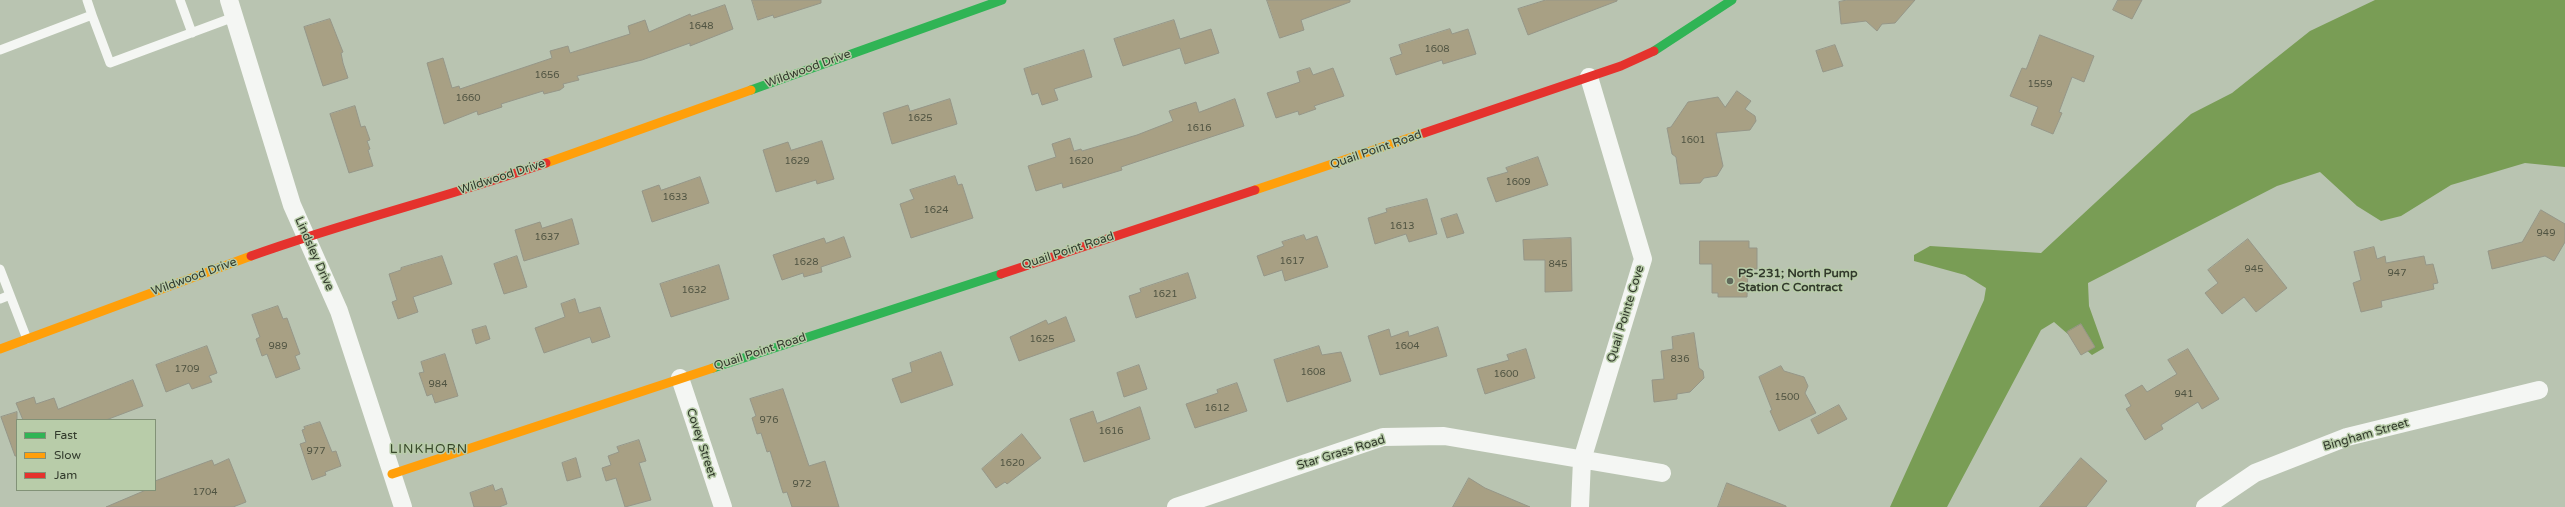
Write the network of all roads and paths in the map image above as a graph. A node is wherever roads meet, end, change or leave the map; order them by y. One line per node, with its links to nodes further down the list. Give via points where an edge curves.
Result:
1 (87, 0): 6 (lane)
2 (180, 0): 8 (lane)
3 (229, 0): 7 (street, Lindsley Drive)
4 (1002, 0): 11 (street, Wildwood Drive, via 505,177)
5 (1732, 0): 10 (street, Quail Point Road, via 1658,49)
6 (92, 15): 8 (lane, via 110,63); 9 (lane)
7 (234, 17): 8 (lane); 11 (street, Lindsley Drive, via 292,205)
8 (192, 33)
9 (0, 50)
10 (1589, 77): 17 (street, Quail Point Road, via 1327,166); 19 (street, Quail Pointe Cove, via 1643,259)
11 (306, 236): 15 (street, Wildwood Drive); 21 (street, Lindsley Drive, via 339,311)
12 (0, 269): 13 (lane)
13 (10, 295): 14 (lane); 15 (lane)
14 (0, 299)
15 (27, 339): 16 (street, Wildwood Drive)
16 (0, 349)
17 (680, 378): 21 (street, Quail Point Road); 23 (street, Covey Street)
18 (2539, 390): 26 (street, Bingham Street, via 2347,437 2255,473)
19 (1582, 460): 20 (street, Star Grass Road); 24 (street, Star Grass Road, via 1444,436 1383,437); 25 (street, Quail Pointe Cove)
20 (1662, 473)
21 (392, 474): 22 (street, Lindsley Drive)
22 (403, 507)
23 (723, 507)
24 (1176, 507)
25 (1580, 507)
26 (2205, 507)

